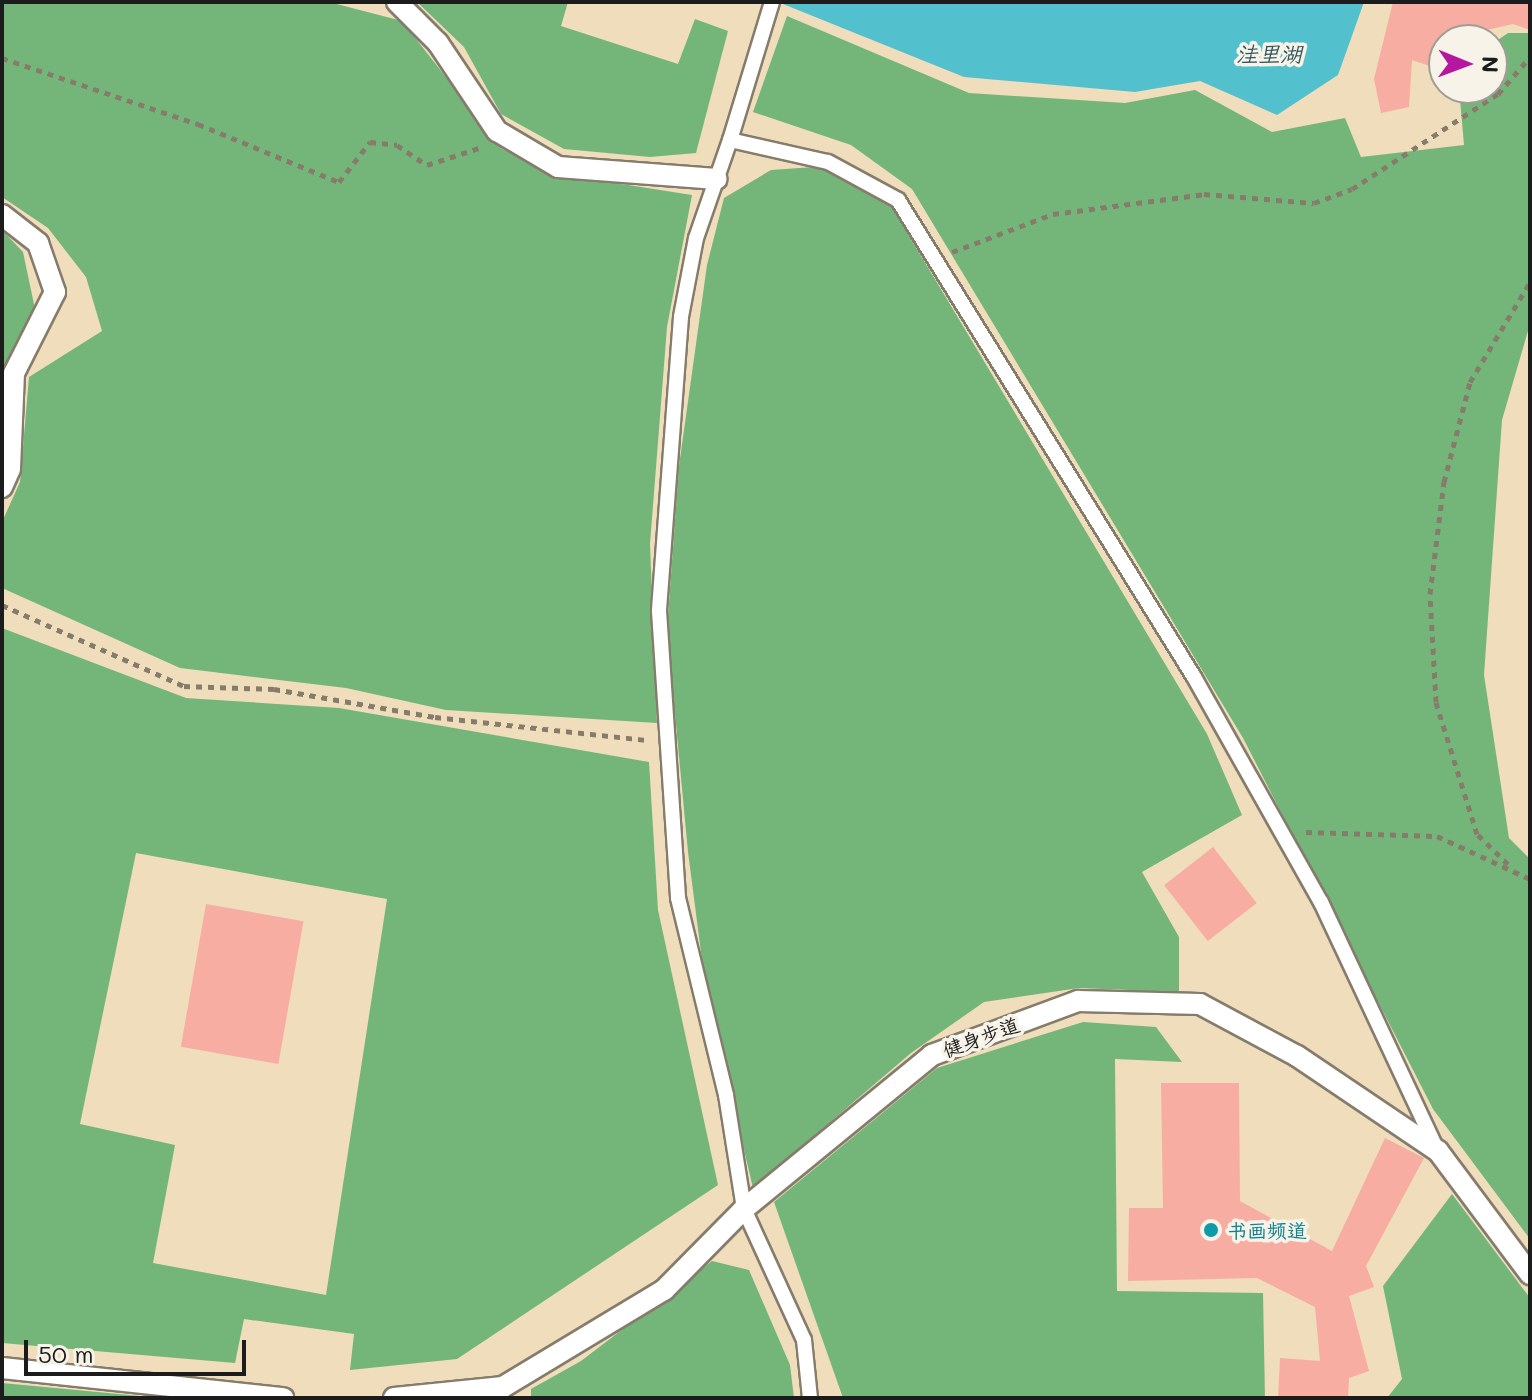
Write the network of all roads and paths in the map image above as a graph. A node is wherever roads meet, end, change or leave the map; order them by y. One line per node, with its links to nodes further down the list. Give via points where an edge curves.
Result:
1 (397, 2): 5 (street)
2 (771, 8): 6 (lane)
3 (1530, 57): 9 (path, via 1498,94 1352,189 1314,203 1204,194 1053,214)
4 (2, 58): 5 (path, via 339,182 370,142 397,145 427,165)
5 (511, 139): 7 (street, via 558,167)
6 (730, 140): 7 (lane); 9 (lane, via 828,162 898,200)
7 (717, 179): 13 (lane, via 696,238 681,317 661,531)
8 (2, 215): 11 (street, via 38,243 55,292 14,373 10,469)
9 (938, 257): 14 (lane)
10 (1530, 282): 15 (path, via 1470,382 1444,482 1430,594 1436,702 1477,834)
11 (2, 487)
12 (2, 605): 13 (path, via 184,686 274,689)
13 (668, 744): 18 (lane, via 678,898 726,1095)
14 (1281, 832): 15 (path, via 1437,836); 17 (lane)
15 (1508, 864): 16 (path)
16 (1530, 879)
17 (1438, 1151): 18 (street, 健身步道, via 1297,1056 1200,1004 1078,1001 932,1055); 19 (street, 健身步道)
18 (744, 1209): 22 (street, 健身步道, via 664,1290 503,1387); 23 (lane, via 804,1340)
19 (1530, 1274)
20 (2, 1368): 21 (street)
21 (283, 1398)
22 (394, 1398)
23 (810, 1398)

